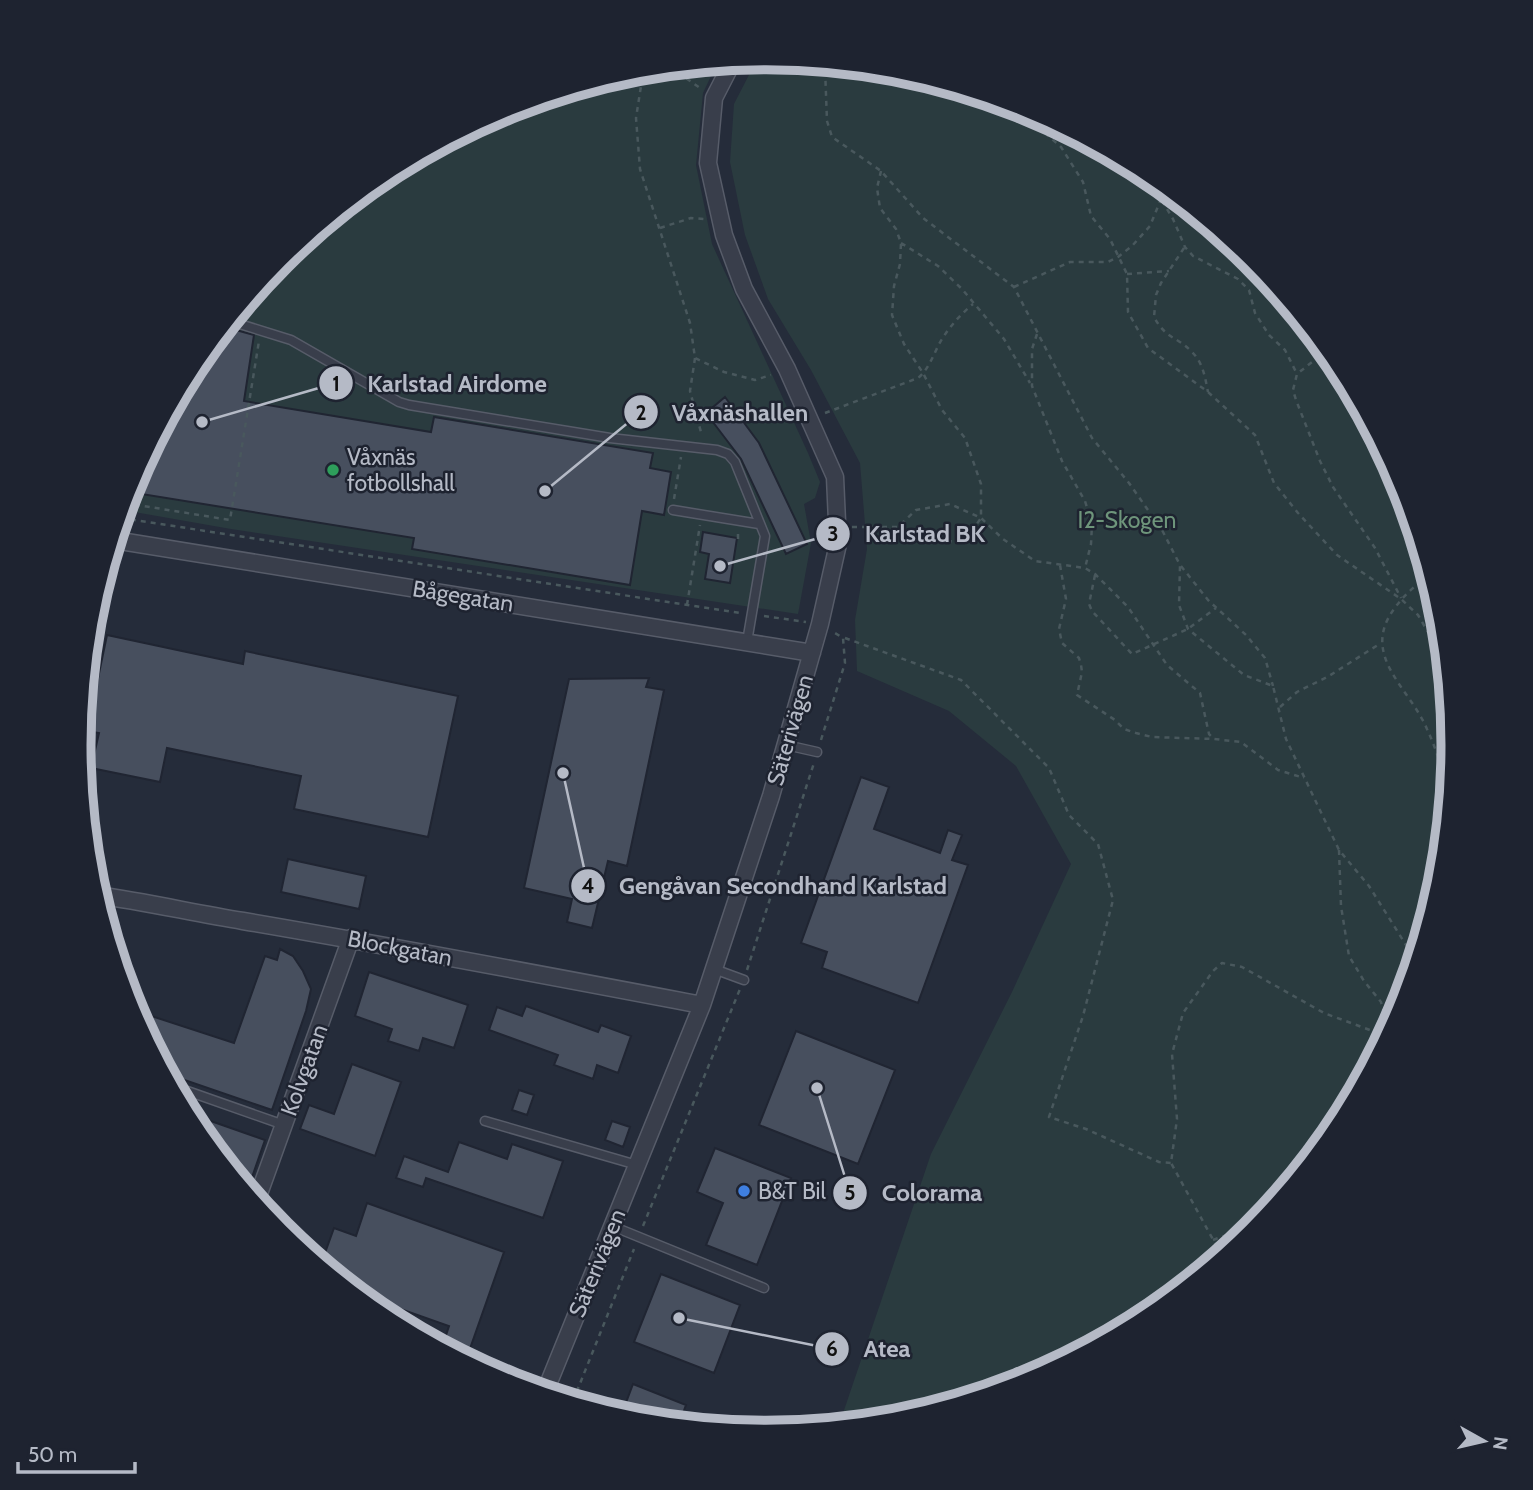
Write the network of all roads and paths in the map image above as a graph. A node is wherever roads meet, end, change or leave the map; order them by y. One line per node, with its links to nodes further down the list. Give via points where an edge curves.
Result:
1 (728, 71): 5 (street, Säterivägen)
2 (825, 73): 7 (path, via 832,137)
3 (682, 76): 5 (path)
4 (644, 82): 10 (path, via 636,118 640,169)
5 (715, 98): 9 (street, Säterivägen, via 708,163)
6 (1039, 128): 13 (path, via 1062,147 1083,182 1091,216)
7 (881, 171): 11 (path, via 877,188 880,208); 16 (path, via 923,218)
8 (1161, 199): 12 (path); 13 (path, via 1150,226)
9 (721, 220): 10 (path, via 691,218); 23 (street, Säterivägen, via 744,289)
10 (660, 228): 21 (path, via 690,323)
11 (901, 243): 17 (path, via 938,266); 24 (path, via 892,315)
12 (1185, 247): 14 (path); 25 (path, via 1250,290 1255,313 1285,350)
13 (1118, 257): 15 (path); 16 (path, via 1108,262 1070,262)
14 (1169, 271): 15 (path); 27 (path, via 1156,295 1154,317 1168,337 1191,351 1204,369)
15 (1127, 274): 27 (path, via 1128,312 1149,348)
16 (1014, 287): 20 (path)
17 (973, 304): 24 (path, via 953,324); 26 (path, via 1004,339)
18 (240, 323): 19 (lane)
19 (261, 329): 29 (lane, via 303,346 409,405); 31 (path, via 230,520)
20 (1037, 334): 26 (path, via 1032,349); 41 (path, via 1092,438 1162,530)
21 (695, 358): 23 (path, via 755,380); 30 (path, via 690,391)
22 (1319, 358): 25 (path)
23 (787, 369): 28 (street, Säterivägen)
24 (923, 373): 28 (path); 34 (path, via 942,410 965,438 981,484)
25 (1297, 374): 45 (path, via 1293,390 1320,461)
26 (1032, 386): 42 (path, via 1092,524)
27 (1208, 392): 45 (path, via 1255,435 1274,483 1337,555)
28 (810, 421): 37 (street, Säterivägen, via 835,477)
29 (682, 447): 30 (lane); 32 (path)
30 (706, 449): 36 (lane, via 728,454 735,462)
31 (136, 505)
32 (673, 510): 33 (lane)
33 (702, 515): 36 (lane); 46 (path)
34 (981, 518): 38 (path, via 950,504 916,510); 38 (path, via 964,542 932,540); 40 (path, via 1035,561)
35 (130, 519): 46 (path)
36 (760, 524): 48 (lane, via 765,544)
37 (838, 527): 38 (path); 49 (street, Säterivägen)
38 (898, 527)
39 (123, 541): 52 (street, Bågegatan)
40 (1059, 564): 42 (path); 59 (path, via 1066,599 1059,629 1062,643 1081,664 1077,695 1136,733)
41 (1180, 565): 47 (path); 50 (path, via 1179,605)
42 (1085, 568): 43 (path)
43 (1095, 574): 55 (path, via 1128,607); 55 (path, via 1089,604 1092,611 1128,652)
44 (1421, 581): 45 (path)
45 (1401, 599): 53 (path, via 1418,615); 54 (path, via 1385,621)
46 (687, 605): 48 (path)
47 (1216, 608): 50 (path); 57 (path, via 1265,658)
48 (750, 614): 49 (path); 52 (lane)
49 (820, 624): 51 (path); 56 (street, Säterivägen)
50 (1188, 629): 55 (path); 57 (path, via 1244,675)
51 (843, 638): 61 (path, via 845,663); 76 (path, via 961,680 1049,768 1069,816 1098,844 1113,900 1083,1017 1049,1117 1158,1162)
52 (747, 642): 56 (street, Bågegatan)
53 (1434, 642)
54 (1381, 643): 58 (path, via 1297,692); 62 (path, via 1396,680 1427,727)
55 (1154, 645): 59 (path, via 1167,666 1200,693)
56 (813, 653): 60 (street, Säterivägen)
57 (1273, 686): 58 (path)
58 (1280, 707): 63 (path, via 1286,739)
59 (1214, 739): 63 (path, via 1241,742 1278,771)
60 (786, 745): 61 (lane); 68 (street, Säterivägen)
61 (817, 752): 69 (path)
62 (1441, 767)
63 (1305, 778): 64 (path)
64 (1339, 850): 67 (path, via 1369,886); 71 (path, via 1349,956)
65 (109, 897): 66 (street, Blockgatan)
66 (351, 938): 70 (street, Blockgatan); 75 (street, Kolvgatan)
67 (1409, 951)
68 (714, 969): 69 (lane); 70 (street, Säterivägen)
69 (744, 980): 81 (path)
70 (702, 1005): 77 (street, Säterivägen)
71 (1385, 1015)
72 (1377, 1032): 76 (path, via 1324,1013 1242,967 1222,963 1183,1013 1172,1054 1177,1119)
73 (188, 1091): 75 (lane)
74 (485, 1121): 77 (lane)
75 (284, 1125): 78 (street, Kolvgatan)
76 (1171, 1163): 82 (path)
77 (637, 1165): 79 (street, Säterivägen)
78 (261, 1192)
79 (612, 1226): 81 (lane); 85 (street, Säterivägen)
80 (1232, 1233): 82 (path)
81 (639, 1236): 84 (lane); 86 (path)
82 (1213, 1240): 83 (path)
83 (1217, 1247)
84 (764, 1288)
85 (548, 1383)
86 (577, 1392)

